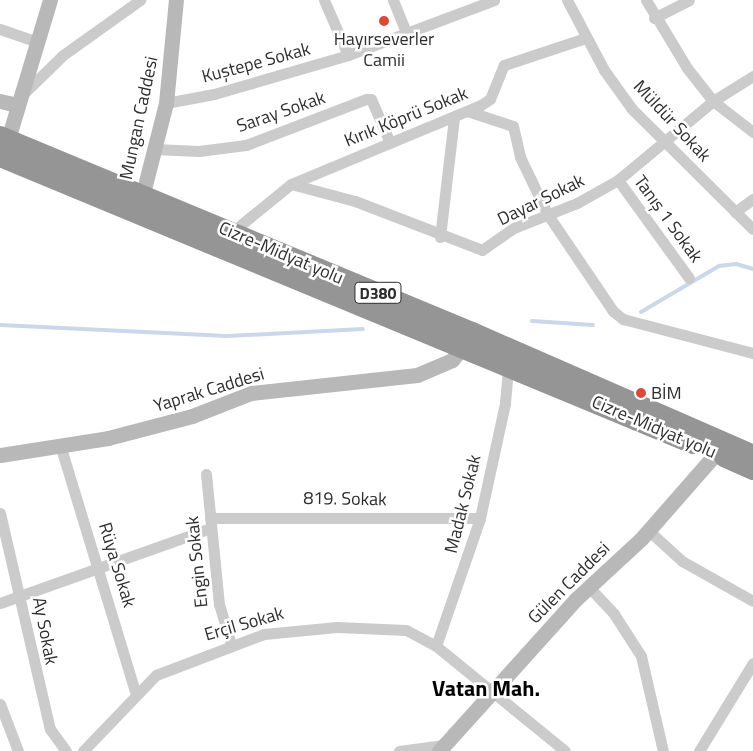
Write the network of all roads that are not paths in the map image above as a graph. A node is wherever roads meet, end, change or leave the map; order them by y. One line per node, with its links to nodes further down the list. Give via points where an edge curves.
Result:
1 (50, 0): 14 (street)
2 (140, 0): 19 (street, via 62,55)
3 (176, 0): 20 (street, Mungan Caddesi)
4 (324, 0): 15 (street)
5 (393, 0): 12 (street)
6 (494, 0): 12 (street, Kuştepe Sokak)
7 (567, 0): 13 (street, Müldür Sokak)
8 (646, 0): 10 (street)
9 (689, 0): 10 (street)
10 (654, 18): 18 (street)
11 (0, 29): 14 (street)
12 (407, 35): 15 (street, Kuştepe Sokak)
13 (586, 38): 21 (street, Kırık Köprü Sokak, via 504,65 490,99); 24 (street, Müldür Sokak, via 632,109)
14 (37, 42): 19 (street)
15 (348, 56): 20 (street, Kuştepe Sokak, via 214,94)
16 (753, 76): 18 (street, Dayar Sokak)
17 (0, 101): 19 (street)
18 (713, 101): 23 (street); 24 (street, Dayar Sokak)
19 (18, 102): 26 (street)
20 (166, 103): 27 (street, Mungan Caddesi)
21 (466, 111): 22 (street, Kırık Köprü Sokak); 33 (street, via 513,126 520,157)
22 (454, 117): 25 (street, Kırık Köprü Sokak); 36 (street)
23 (753, 132)
24 (666, 139): 28 (street, Dayar Sokak); 32 (street, Müldür Sokak)
25 (390, 143): 27 (street, Saray Sokak, via 371,100 366,99 246,145 199,151); 29 (street, Kırık Köprü Sokak)
26 (2, 148): 31 (highway, Cizre-Midyat yolu / D380)
27 (154, 148): 31 (street, Mungan Caddesi)
28 (618, 180): 33 (street, Dayar Sokak); 37 (street, Tanış 1 Sokak)
29 (291, 184): 35 (street, Kırık Köprü Sokak); 36 (street, Dayar Sokak, via 355,201)
30 (753, 199): 32 (street)
31 (140, 204): 35 (highway, Cizre-Midyat yolu / D380); 38 (highway, Cizre-Midyat yolu / D380)
32 (735, 212): 34 (street, Müldür Sokak)
33 (548, 215): 36 (street, Dayar Sokak, via 514,228 482,250); 39 (street, via 603,301 623,319)
34 (753, 229)
35 (232, 232): 38 (highway, Cizre-Midyat yolu / D380)
36 (440, 237)
37 (689, 278)
38 (467, 340): 40 (highway, Cizre-Midyat yolu / D380); 41 (street, Yaprak Caddesi, via 435,371 251,394 183,418); 42 (highway, Cizre-Midyat yolu / D380)
39 (753, 354)
40 (508, 367): 42 (highway, Cizre-Midyat yolu / D380); 48 (street, Madak Sokak, via 505,403)
41 (61, 448): 43 (street, Yaprak Caddesi); 51 (street, Rüya Sokak)
42 (720, 448): 44 (highway, Cizre-Midyat yolu / D380); 45 (highway, Cizre-Midyat yolu / D380); 50 (street, Gülen Caddesi)
43 (0, 455)
44 (753, 455)
45 (753, 470)
46 (206, 474): 49 (street, Engin Sokak)
47 (0, 513): 53 (street, Ay Sokak)
48 (480, 518): 49 (street, 819. Sokak); 57 (street, Madak Sokak)
49 (210, 523): 51 (street); 56 (street, Engin Sokak, via 219,604)
50 (648, 531): 52 (street, Gülen Caddesi); 54 (street, via 682,561)
51 (101, 570): 53 (street); 60 (street, Rüya Sokak)
52 (589, 588): 59 (street, Gülen Caddesi); 68 (street, via 614,614 641,656 652,688)
53 (20, 596): 55 (street); 64 (street, Ay Sokak, via 50,729)
54 (753, 601)
55 (0, 603)
56 (231, 644): 57 (street, Erçil Sokak, via 298,627 337,627 406,630); 60 (street, Erçil Sokak, via 156,675)
57 (436, 646): 59 (street, Erçil Sokak)
58 (753, 663): 69 (street)
59 (491, 690): 62 (street, Gülen Caddesi); 67 (street, Erçil Sokak)
60 (135, 692): 65 (street, Erçil Sokak)
61 (0, 704): 63 (street)
62 (441, 748): 66 (street)
63 (18, 751)
64 (66, 751)
65 (83, 751)
66 (399, 751)
67 (564, 751)
68 (663, 751)
69 (699, 751)

